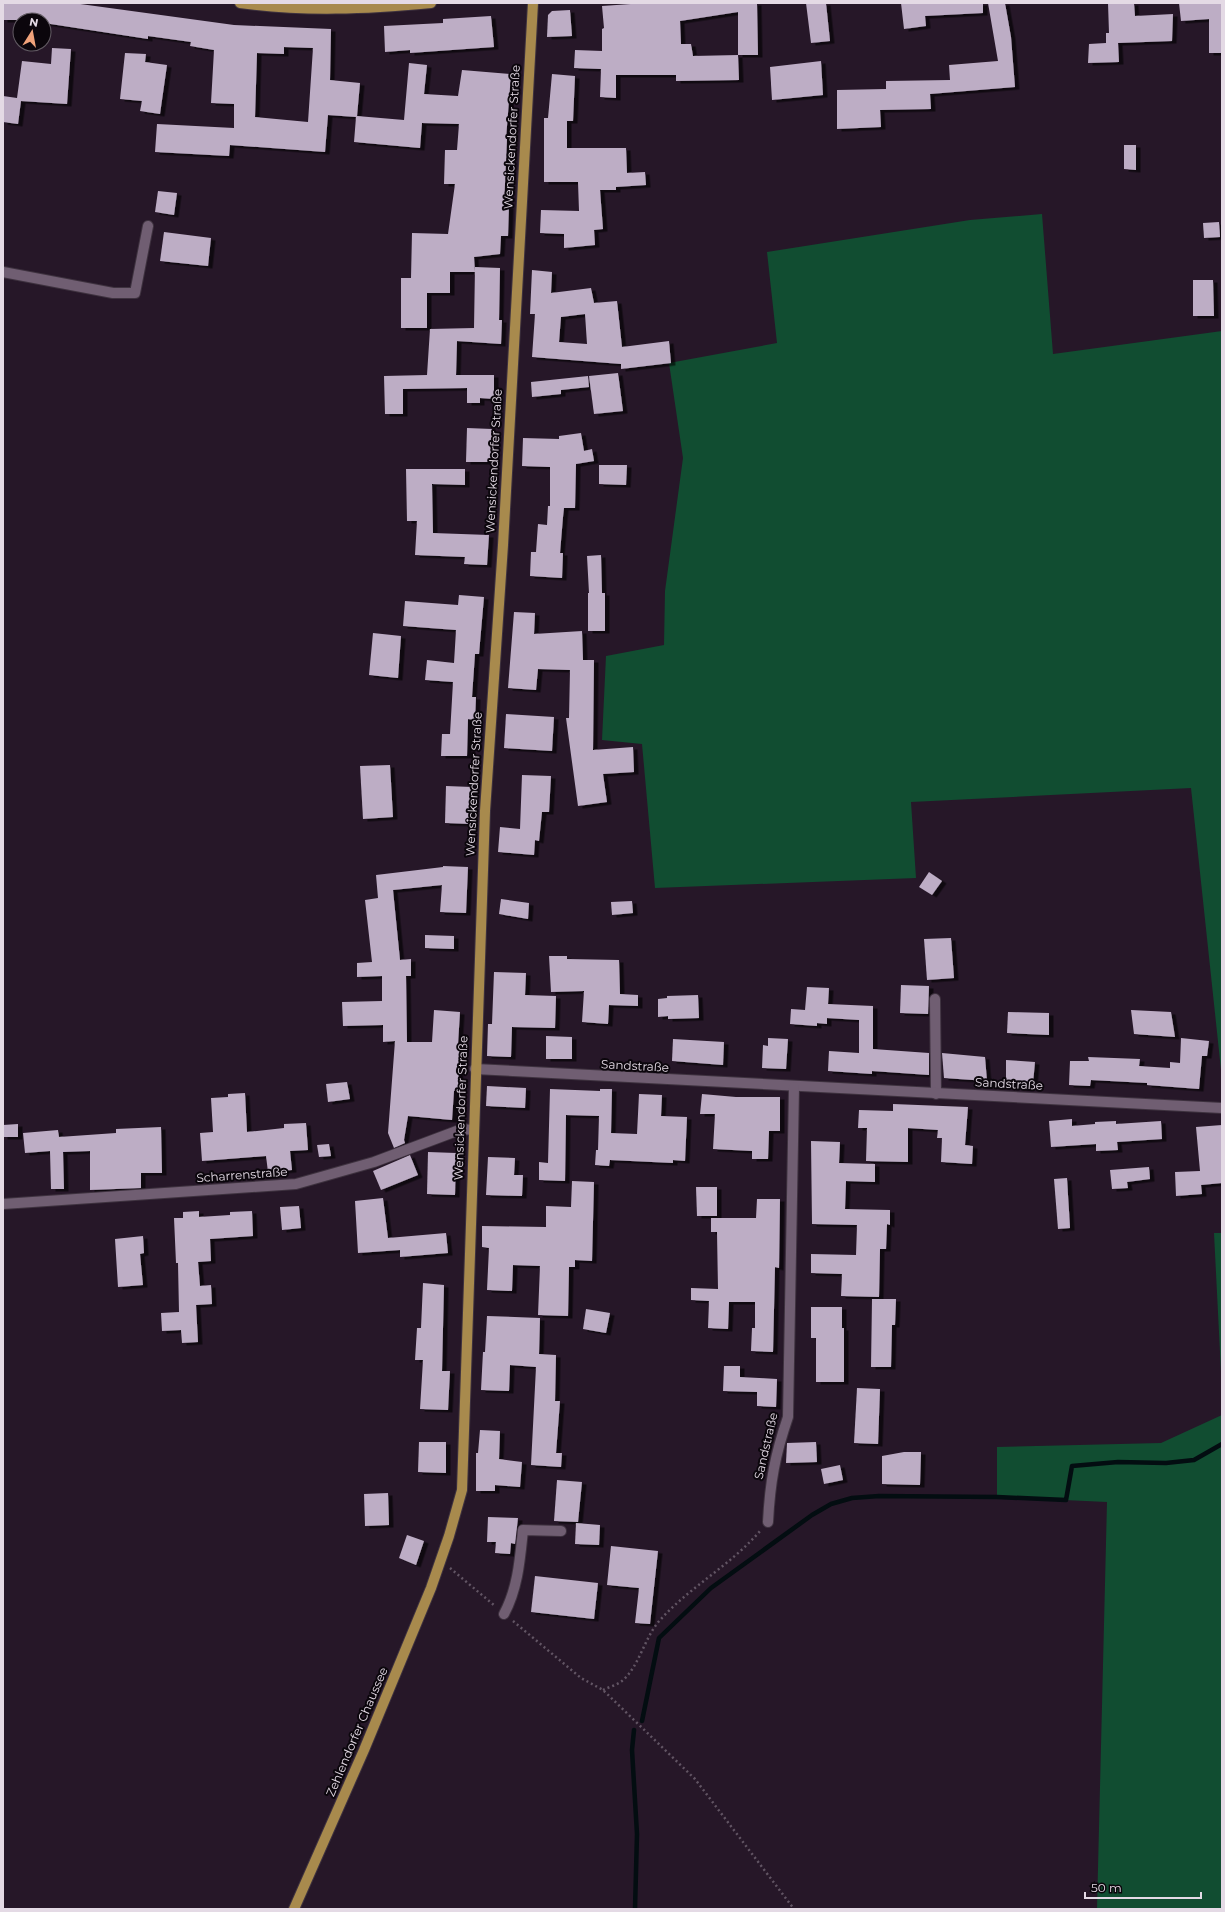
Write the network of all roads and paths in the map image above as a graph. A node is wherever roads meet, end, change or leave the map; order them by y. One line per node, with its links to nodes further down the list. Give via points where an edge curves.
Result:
1 (240, 3): 2 (main road, via 278,8 331,10)
2 (431, 3)
3 (533, 3): 7 (main road, Wensickendorfer Straße, via 503,545 485,811)
4 (148, 226): 5 (street, via 135,294 113,293)
5 (3, 272)
6 (935, 999): 9 (street)
7 (475, 1069): 8 (street, Sandstraße); 11 (main road, Wensickendorfer Straße)
8 (794, 1087): 9 (street, Sandstraße); 13 (street, Sandstraße, via 788,1417 776,1452)
9 (936, 1094): 10 (street, Sandstraße)
10 (1222, 1108)
11 (473, 1130): 12 (street, Scharrenstraße, via 462,1129 374,1162 296,1184); 15 (main road, Wensickendorfer Straße, via 462,1490)
12 (3, 1204)
13 (768, 1522): 18 (path, via 750,1543 660,1620 646,1639 634,1667 622,1681)
14 (561, 1531): 17 (street, via 523,1530 512,1600)
15 (440, 1564): 19 (main road, Zehlendorfer Chaussee, via 364,1750)
16 (451, 1569): 17 (path)
17 (504, 1614): 18 (path, via 581,1678)
18 (603, 1690): 20 (path, via 695,1779)
19 (294, 1909)
20 (794, 1909)

